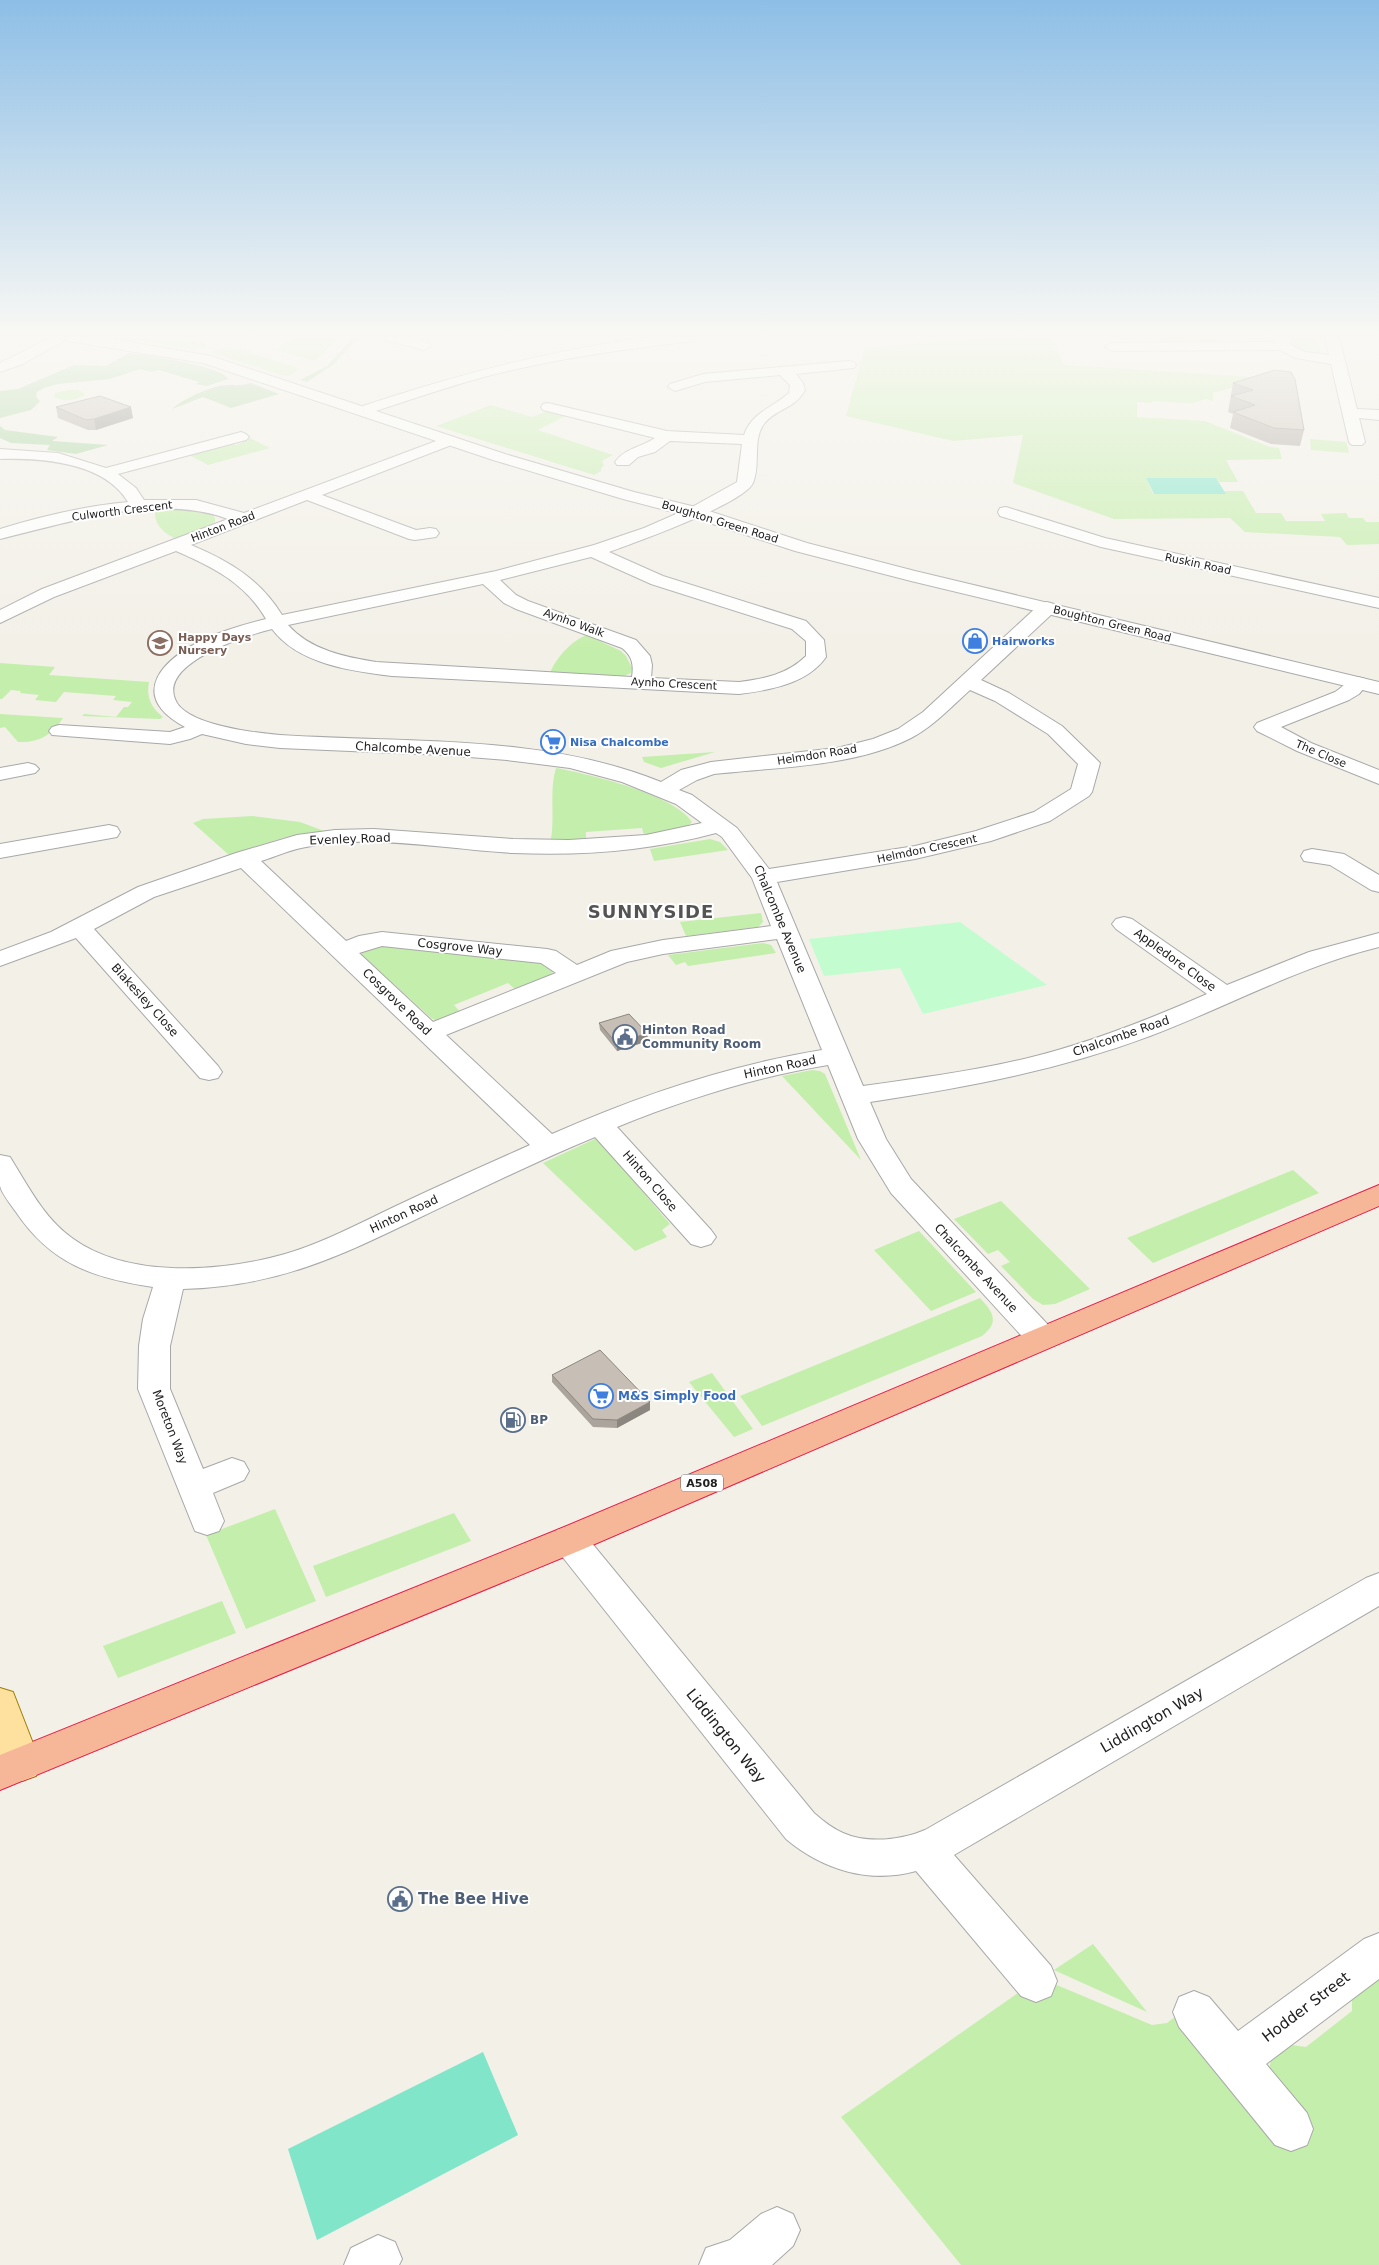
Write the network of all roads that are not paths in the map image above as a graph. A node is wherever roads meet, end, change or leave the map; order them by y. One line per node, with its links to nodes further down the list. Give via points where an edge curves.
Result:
1 (222, 443): 8 (street)
2 (445, 443): 9 (street, Hinton Road)
3 (454, 443): 11 (street, Boughton Green Road, via 591,485)
4 (657, 443): 7 (street, via 632,454)
5 (752, 443): 11 (street, Chalcombe Avenue, via 742,486)
6 (0, 454): 8 (street, via 35,451)
7 (623, 462)
8 (104, 473): 10 (street, via 128,488)
9 (308, 495): 13 (street, Hinton Road); 15 (street, via 415,536)
10 (139, 506): 13 (street, Culworth Crescent, via 196,505); 14 (street, Culworth Crescent)
11 (694, 512): 17 (street, Chalcombe Avenue); 20 (street, Boughton Green Road, via 844,559)
12 (1010, 517): 19 (street, Ruskin Road, via 1101,542)
13 (244, 519): 16 (street, Hinton Road)
14 (4, 529)
15 (430, 533)
16 (176, 545): 21 (street, Hinton Road, via 48,594); 22 (street, Aynho Crescent, via 223,566 245,582 263,600)
17 (593, 551): 18 (street, Chalcombe Avenue); 23 (street, Aynho Crescent, via 657,580 791,621 806,629 815,640 816,657 794,675 775,681 739,688)
18 (485, 577): 22 (street, Chalcombe Avenue); 23 (street, Aynho Walk, via 522,605 629,644 644,664)
19 (1379, 603)
20 (1047, 608): 24 (street, Helmdon Road); 25 (street, Boughton Green Road)
21 (0, 617)
22 (276, 622): 23 (street, Aynho Crescent, via 293,640 312,650 364,666 407,671); 27 (street, Chalcombe Avenue, via 209,644 187,656 168,674 163,693 168,706 178,716)
23 (640, 682)
24 (968, 682): 32 (street, Helmdon Road, via 923,722 880,743 826,756 718,766 689,774); 38 (street, Helmdon Crescent, via 1002,697 1066,736 1081,749 1090,769 1089,782 1082,792 1061,807 1035,819 961,843)
25 (1358, 683): 26 (street, Boughton Green Road); 28 (street, via 1342,696)
26 (1379, 688)
27 (200, 726): 29 (street, via 170,738); 32 (street, Chalcombe Avenue, via 238,736 278,741 539,758 621,774)
28 (1264, 727): 30 (street); 31 (street, The Close)
29 (59, 731)
30 (1245, 734)
31 (1378, 786)
32 (663, 790): 33 (street, Chalcombe Avenue)
33 (720, 825): 37 (street, Evenley Road, via 646,842 569,847 393,837 335,838 290,843); 38 (street, Chalcombe Avenue, via 746,849)
34 (109, 832): 35 (street)
35 (0, 851)
36 (1312, 856): 39 (street, via 1340,855)
37 (244, 858): 41 (street, Evenley Road, via 146,892); 44 (street, Cosgrove Road)
38 (763, 877): 42 (street, Chalcombe Avenue)
39 (1379, 885)
40 (1124, 924): 47 (street, Appledore Close)
41 (80, 928): 45 (street, Evenley Road); 50 (street, Blakesley Close)
42 (786, 931): 46 (street, via 643,951 620,956); 49 (street, Chalcombe Avenue)
43 (1379, 940): 47 (street, Chalcombe Road, via 1313,958)
44 (343, 951): 46 (street, Cosgrove Way, via 382,939 548,956); 48 (street, Cosgrove Road)
45 (0, 959)
46 (574, 974): 48 (street)
47 (1226, 996): 51 (street, Chalcombe Road, via 1144,1030 1052,1060 984,1076)
48 (429, 1033): 53 (street, Cosgrove Road)
49 (836, 1056): 51 (street, Chalcombe Avenue); 52 (street, Hinton Road, via 738,1076)
50 (209, 1073)
51 (854, 1096): 58 (street, Chalcombe Avenue, via 880,1154 901,1186)
52 (600, 1125): 53 (street, Hinton Road); 56 (street, Hinton Close)
53 (549, 1147): 57 (street, Hinton Road, via 321,1252 260,1271)
54 (0, 1164): 57 (street, Hinton Road, via 43,1228 65,1247 89,1261 122,1271)
55 (1379, 1195): 58 (highway, A508)
56 (701, 1238)
57 (172, 1278): 60 (street, Moreton Way, via 156,1324 152,1370 154,1389)
58 (1042, 1338): 62 (highway, A508)
59 (232, 1472): 60 (street)
60 (193, 1487): 61 (street, Moreton Way)
61 (207, 1521)
62 (569, 1540): 65 (highway, A508); 66 (street, Liddington Way, via 809,1835 828,1847 855,1856 882,1858)
63 (1379, 1588): 66 (street, Liddington Way)
64 (0, 1704): 65 (main road)
65 (11, 1768)
66 (924, 1850): 68 (street)
67 (1379, 1953): 70 (street, Hodder Street)
68 (1036, 1980)
69 (1194, 2012): 70 (street)
70 (1234, 2060): 71 (street)
71 (1291, 2129)
72 (777, 2230): 73 (street)
73 (737, 2263)

